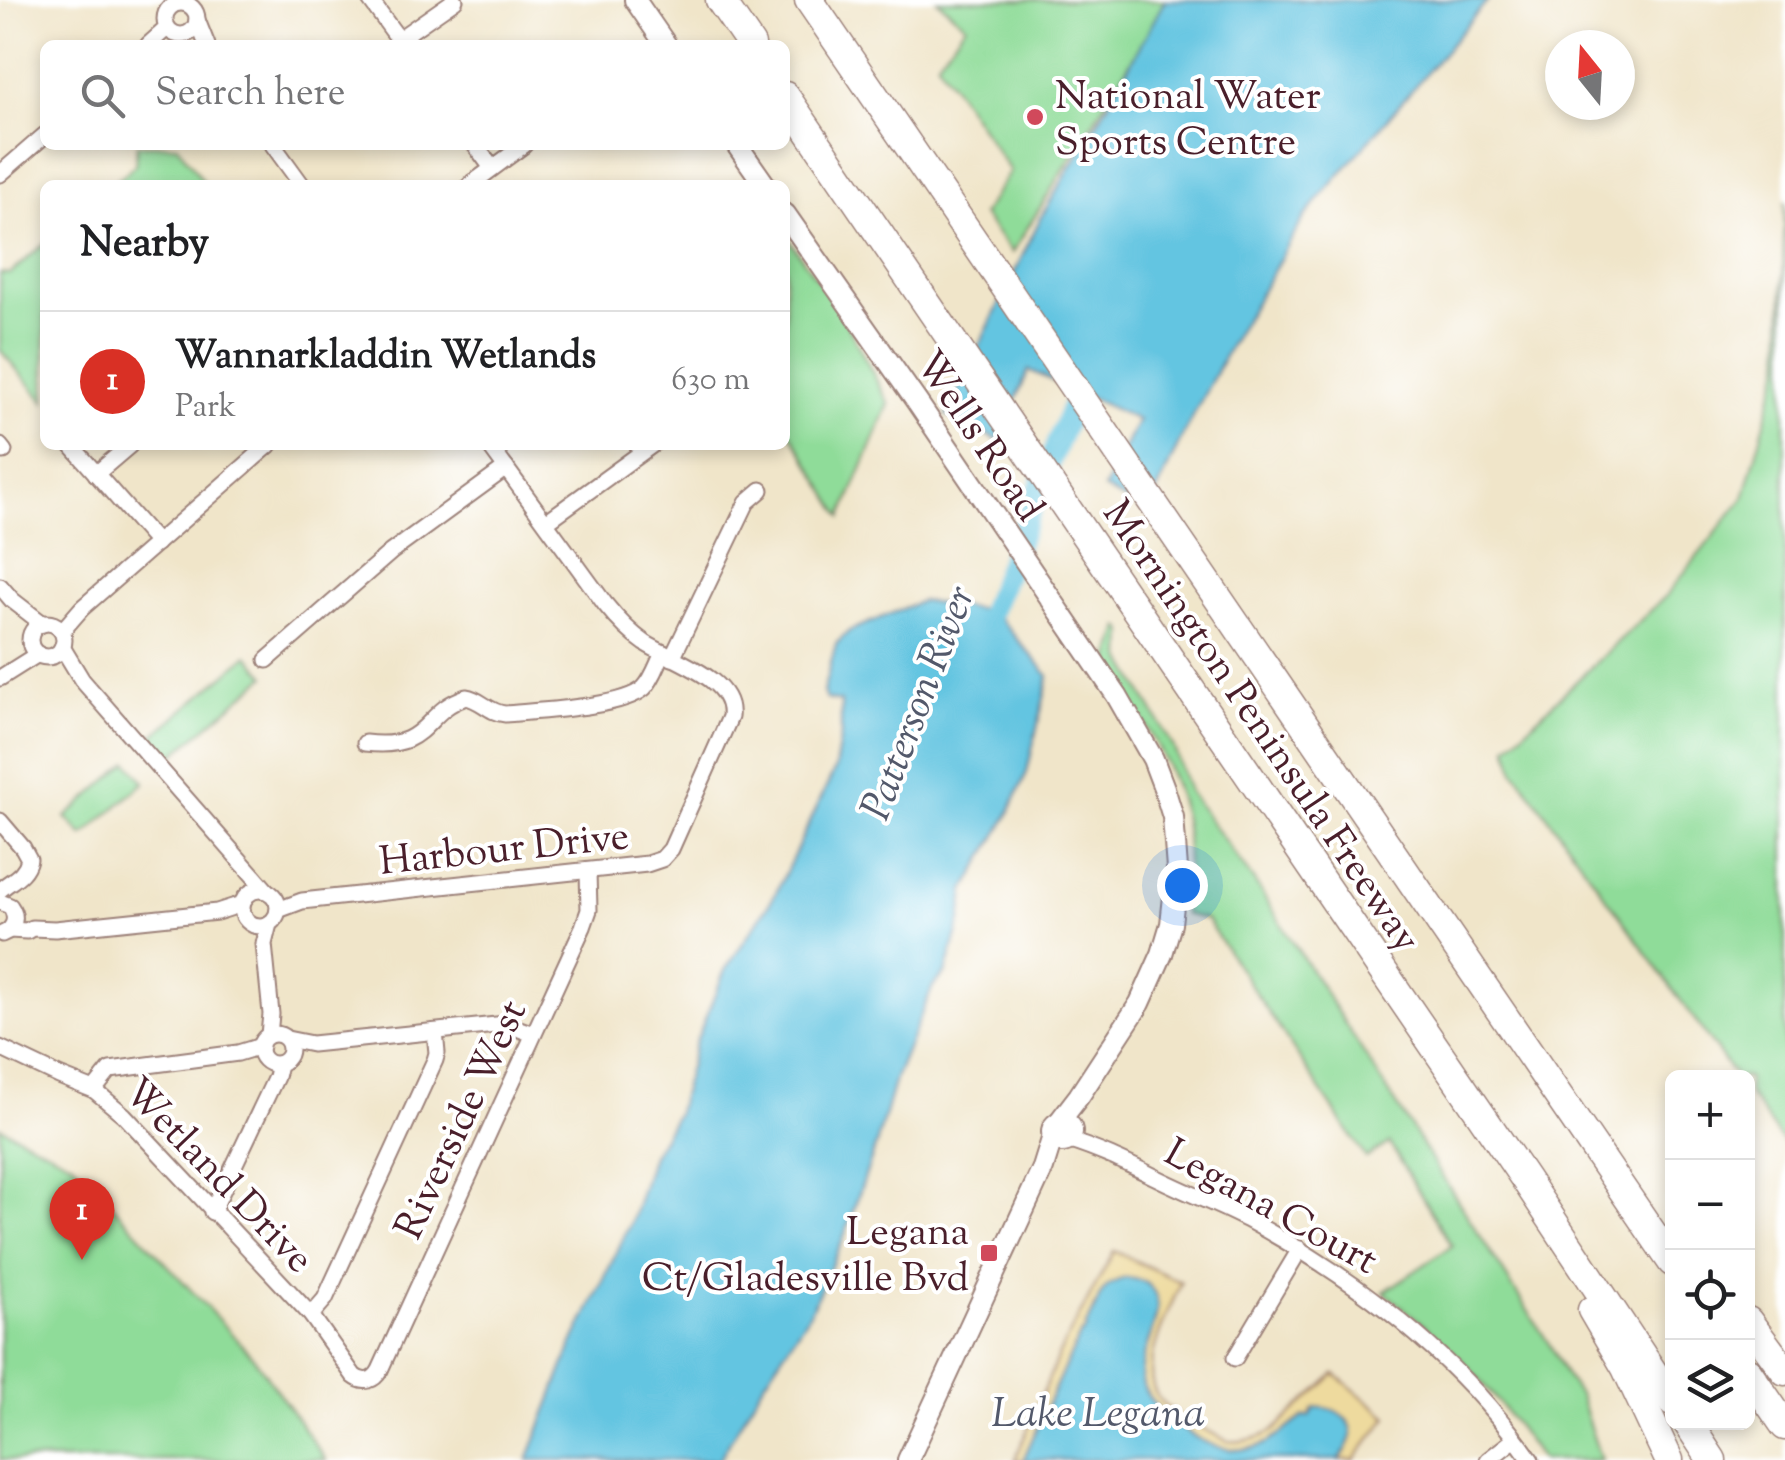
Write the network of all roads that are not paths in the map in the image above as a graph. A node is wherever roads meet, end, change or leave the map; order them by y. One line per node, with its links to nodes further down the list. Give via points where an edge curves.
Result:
1 (370, 0): 10 (street)
2 (455, 0): 11 (street)
3 (635, 0): 12 (main road)
4 (720, 0): 13 (highway)
5 (809, 0): 56 (highway, Mornington Peninsula Freeway)
6 (173, 2): 7 (street); 8 (street, via 164,17)
7 (198, 9): 8 (street, via 190,32); 9 (street)
8 (181, 36)
9 (206, 40)
10 (400, 40)
11 (404, 40)
12 (663, 40)
13 (747, 40)
14 (790, 103): 57 (highway, Mornington Peninsula Freeway)
15 (40, 139): 21 (street)
16 (277, 150): 22 (street)
17 (479, 150): 20 (street)
18 (517, 150): 20 (street)
19 (740, 150): 24 (main road)
20 (492, 168): 23 (street)
21 (0, 174)
22 (298, 180)
23 (476, 180)
24 (761, 180)
25 (790, 221): 55 (main road, Wells Road, via 1118,696 1164,788 1177,870 1171,924 1140,1003)
26 (74, 450): 32 (street)
27 (124, 450): 32 (street)
28 (263, 450): 35 (street)
29 (492, 450): 31 (street, Harbour Drive)
30 (645, 450): 34 (street)
31 (506, 468): 34 (street, Harbour Drive); 39 (street, via 391,552)
32 (96, 474): 35 (street)
33 (761, 490): 38 (street, via 748,502)
34 (546, 522): 38 (street, Harbour Drive, via 618,619)
35 (157, 543): 37 (street)
36 (0, 586): 37 (street)
37 (46, 639): 40 (street); 46 (street, via 246,868)
38 (667, 656): 41 (street, via 641,691 628,697 505,714 466,697 407,741); 43 (street, Harbour Drive, via 717,686 730,718 668,854 653,863)
39 (267, 660)
40 (4, 674)
41 (366, 743)
42 (0, 821): 44 (street, via 28,855)
43 (588, 872): 46 (street, Harbour Drive); 51 (street, Riverside West, via 589,910)
44 (18, 878): 45 (street); 47 (street)
45 (0, 890)
46 (259, 907): 48 (street, Harbour Drive); 53 (street)
47 (9, 908): 48 (street); 49 (street, via 14,922)
48 (32, 928): 49 (street, Harbour Drive)
49 (5, 932)
50 (435, 1032): 51 (street, via 506,1024); 53 (street); 62 (street, via 435,1060 326,1298)
51 (534, 1034): 66 (street, Riverside West, via 380,1370)
52 (0, 1048): 54 (street, Wetland Drive)
53 (274, 1048): 54 (street, via 110,1070); 58 (street, via 268,1092)
54 (94, 1090): 58 (street, Wetland Drive)
55 (1064, 1133): 60 (street, Legana Court); 72 (main road)
56 (1601, 1158): 59 (highway); 61 (highway, Mornington Peninsula Freeway)
57 (1525, 1179): 68 (highway, Mornington Peninsula Freeway); 75 (highway, via 1548,1235 1626,1368)
58 (212, 1212): 62 (street, Wetland Drive)
59 (1665, 1228)
60 (1300, 1249): 64 (street); 71 (street, Legana Court, via 1411,1328)
61 (1665, 1252)
62 (311, 1316): 66 (street, Wetland Drive)
63 (1755, 1330): 65 (highway)
64 (1235, 1358)
65 (1785, 1370)
66 (364, 1381)
67 (1755, 1382): 69 (highway)
68 (1665, 1390)
69 (1785, 1426)
70 (1692, 1430): 76 (highway)
71 (1516, 1439): 73 (street); 74 (street, Legana Court)
72 (908, 1460)
73 (1488, 1460)
74 (1530, 1460)
75 (1669, 1460)
76 (1712, 1460)

